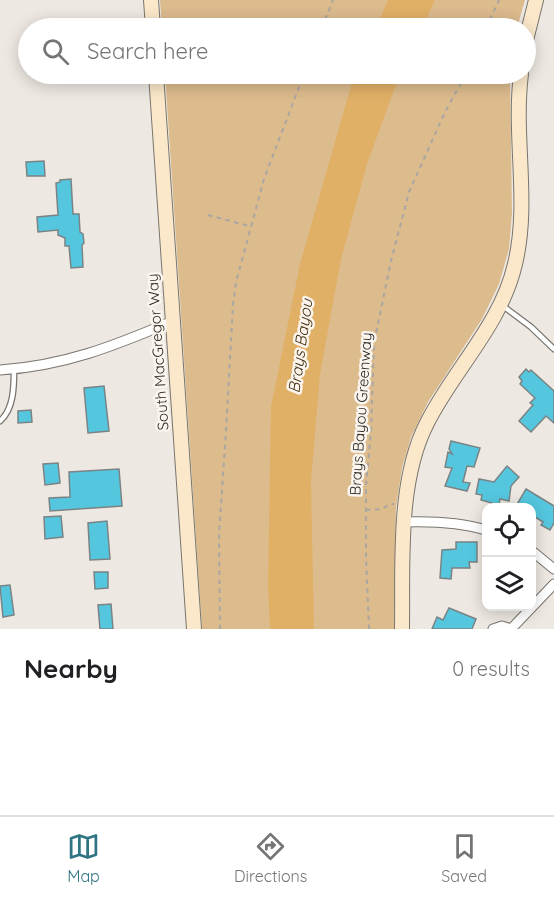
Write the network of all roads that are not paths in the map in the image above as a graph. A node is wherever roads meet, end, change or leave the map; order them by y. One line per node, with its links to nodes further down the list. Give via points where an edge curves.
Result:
1 (151, 0): 3 (street)
2 (536, 0): 4 (street)
3 (152, 18)
4 (531, 18)
5 (157, 84): 8 (street, South MacGregor Way)
6 (520, 84): 7 (street, via 520,229 515,265)
7 (501, 304): 9 (lane); 13 (street, via 425,425 406,491)
8 (173, 321): 10 (street, via 81,357); 18 (street, South MacGregor Way)
9 (554, 349)
10 (14, 369): 11 (street); 12 (lane, via 10,405)
11 (0, 370)
12 (0, 421)
13 (404, 522): 14 (street, via 436,521); 19 (street)
14 (482, 529)
15 (536, 555): 16 (street)
16 (554, 569)
17 (554, 584): 20 (street, via 510,629)
18 (194, 629)
19 (402, 629)
20 (493, 629)

